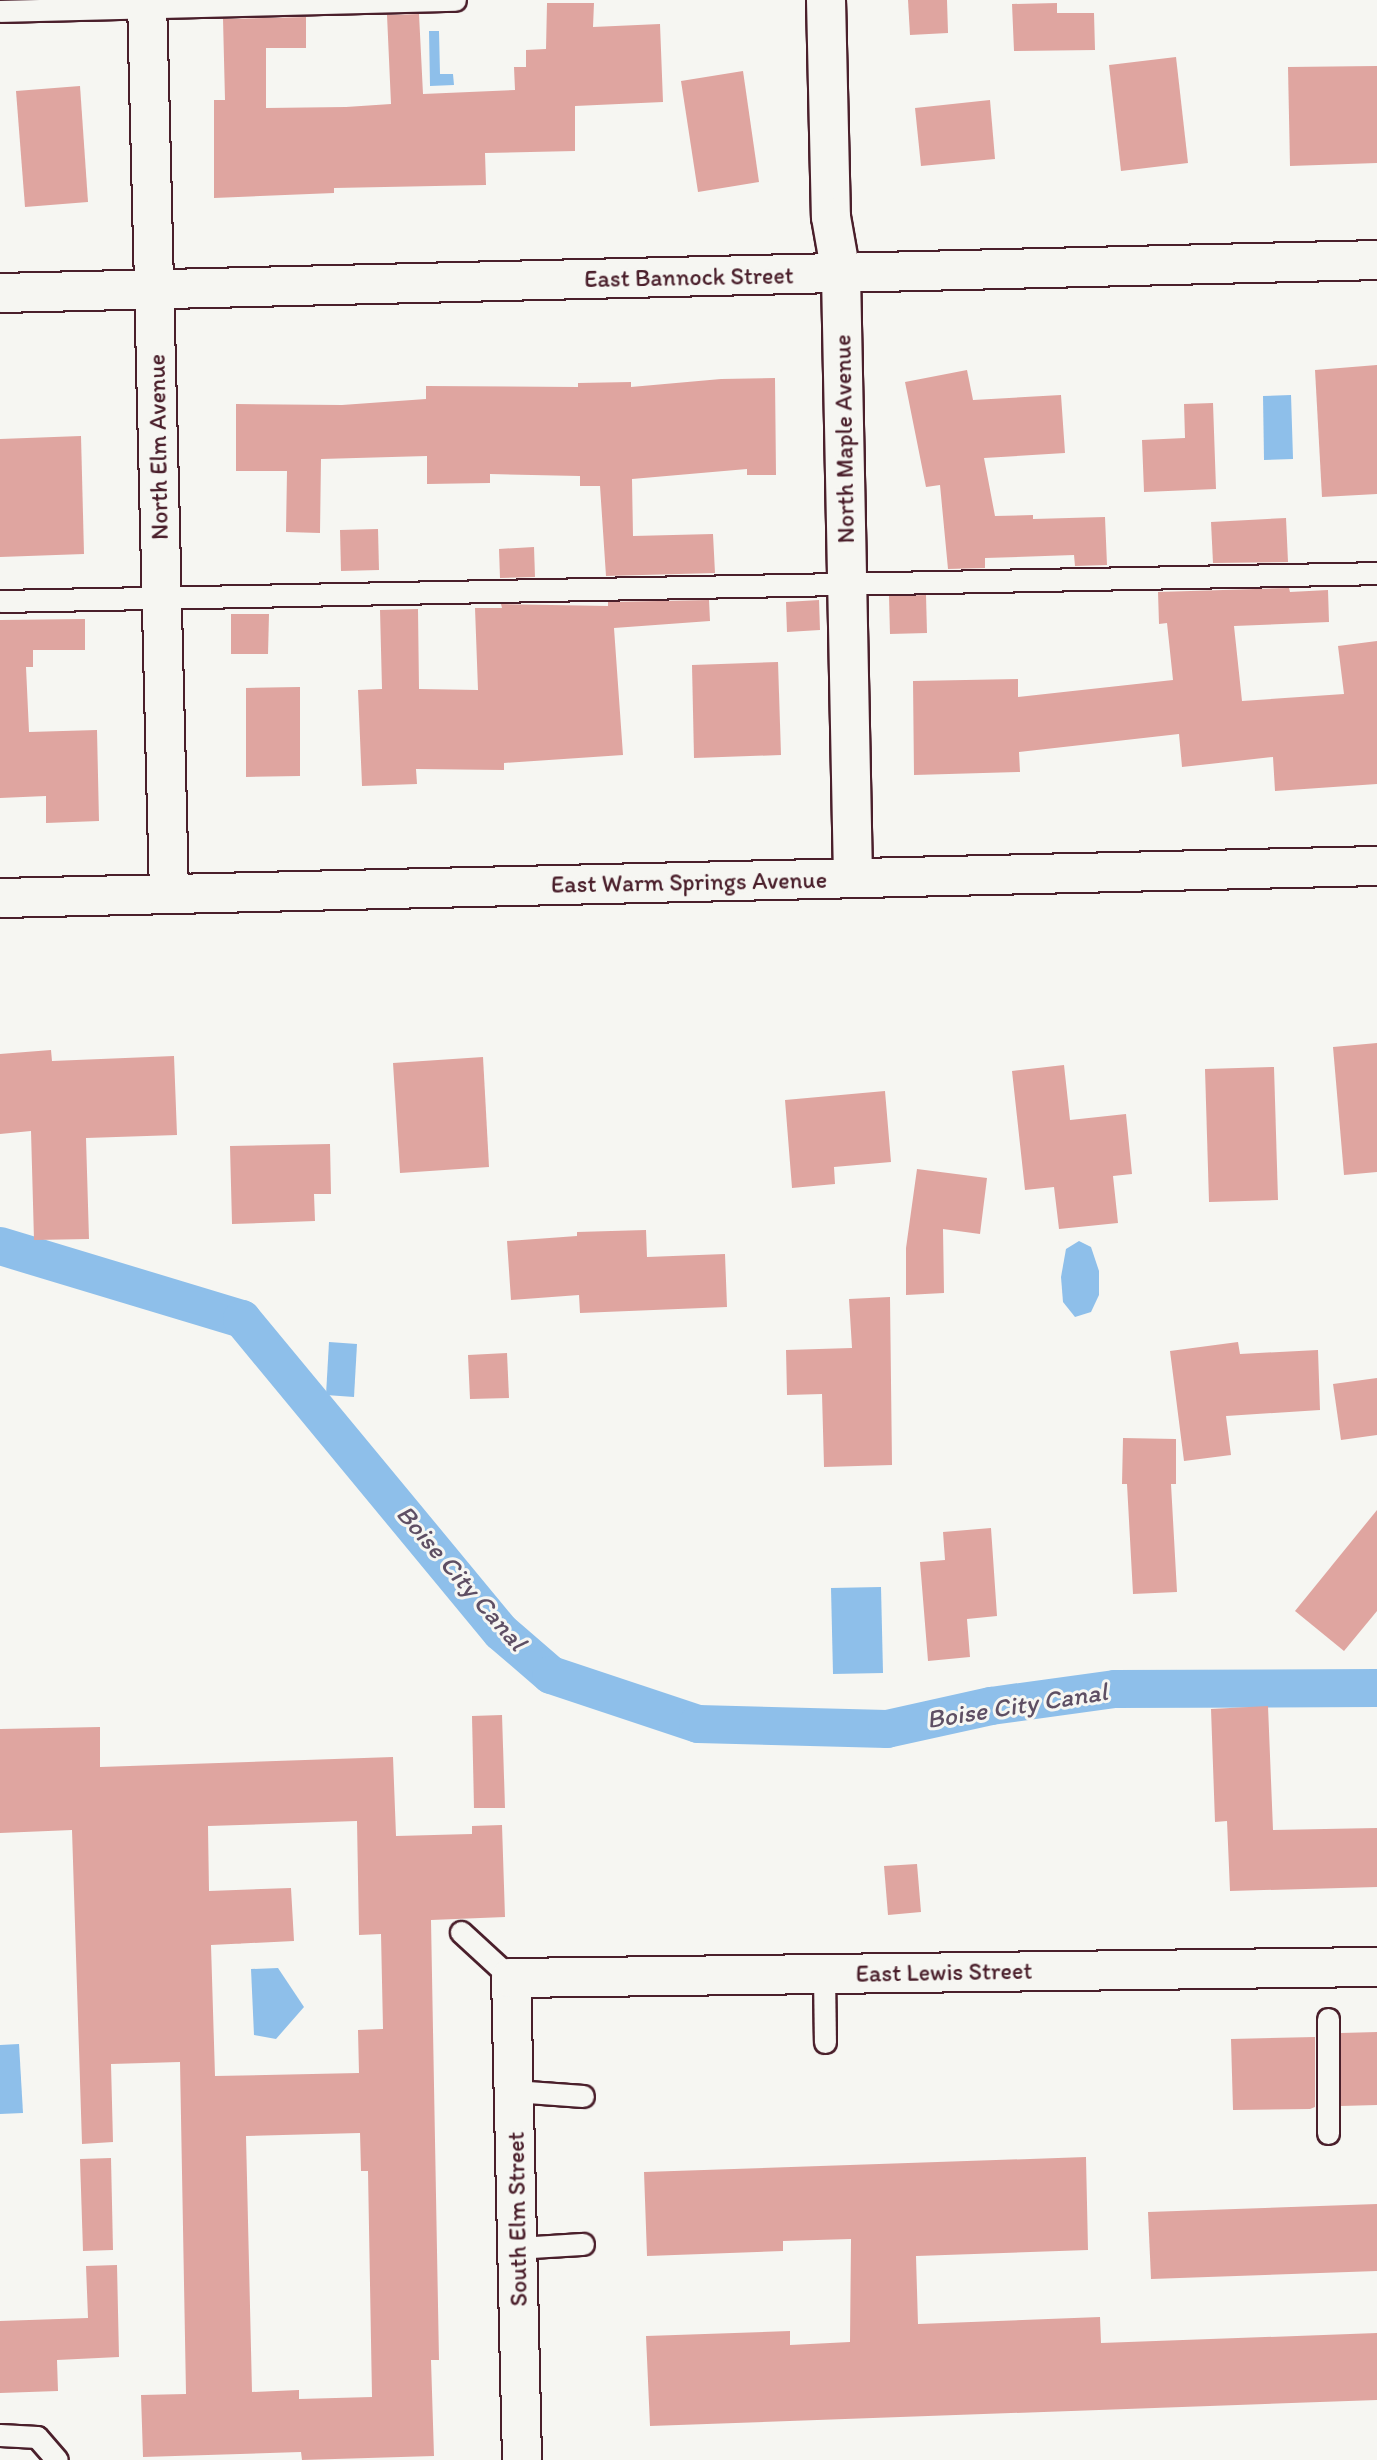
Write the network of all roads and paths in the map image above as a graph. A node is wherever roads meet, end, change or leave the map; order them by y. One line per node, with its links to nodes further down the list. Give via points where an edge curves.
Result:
1 (455, 0): 3 (lane)
2 (826, 0): 6 (street, North Maple Avenue, via 831,217)
3 (147, 4): 4 (lane); 7 (street, North Elm Avenue)
4 (0, 11)
5 (1377, 260): 6 (street, East Bannock Street)
6 (841, 274): 7 (street, East Bannock Street); 10 (street, North Maple Avenue)
7 (154, 290): 8 (street, East Bannock Street); 11 (street, North Elm Avenue)
8 (0, 293)
9 (1377, 573): 10 (lane)
10 (847, 584): 11 (lane); 14 (street, North Maple Avenue)
11 (162, 598): 12 (lane); 15 (street, North Elm Avenue)
12 (0, 601)
13 (1377, 866): 14 (street, East Warm Springs Avenue)
14 (853, 878): 15 (street, East Warm Springs Avenue)
15 (169, 894): 16 (street, East Warm Springs Avenue)
16 (0, 898)
17 (461, 1932): 20 (lane)
18 (1377, 1967): 19 (street, East Lewis Street)
19 (824, 1974): 20 (street, East Lewis Street); 22 (lane)
20 (511, 1978): 23 (street, South Elm Street)
21 (1328, 2019): 25 (lane)
22 (825, 2042)
23 (513, 2091): 24 (lane); 27 (street, South Elm Street)
24 (583, 2096)
25 (1328, 2133)
26 (583, 2244): 27 (lane)
27 (517, 2248): 30 (street, South Elm Street)
28 (0, 2435): 29 (lane, via 37,2437)
29 (57, 2460)
30 (522, 2460)

